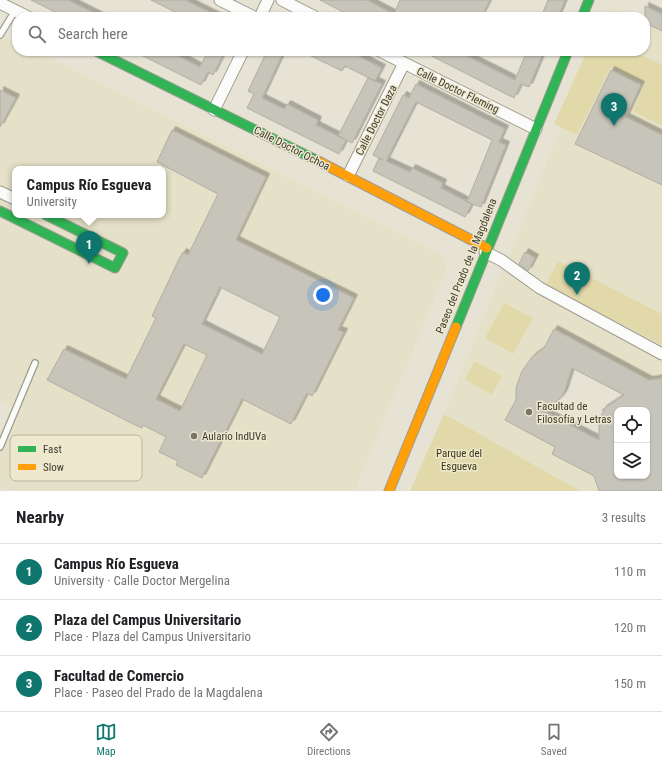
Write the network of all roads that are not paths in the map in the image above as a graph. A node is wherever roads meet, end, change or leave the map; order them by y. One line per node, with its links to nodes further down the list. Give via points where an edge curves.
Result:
1 (220, 0): 8 (street)
2 (268, 0): 9 (street)
3 (282, 0): 10 (street)
4 (589, 0): 11 (street)
5 (0, 3): 6 (street)
6 (15, 10): 7 (street)
7 (19, 12)
8 (244, 12)
9 (262, 12)
10 (305, 12)
11 (584, 12)
12 (12, 15): 13 (lane)
13 (0, 35)
14 (106, 56): 19 (street, Calle Doctor Ochoa)
15 (241, 56): 19 (street)
16 (390, 56): 18 (street, Calle Doctor Fleming)
17 (566, 56): 20 (street, Paseo del Prado de la Magdalena)
18 (404, 63): 20 (street, Calle Doctor Fleming); 21 (street, Calle Doctor Daza)
19 (214, 110): 21 (street, Calle Doctor Ochoa)
20 (536, 129): 28 (street, Paseo del Prado de la Magdalena)
21 (348, 176): 28 (street, Calle Doctor Ochoa)
22 (0, 192): 23 (street)
23 (12, 198)
24 (0, 211): 25 (street)
25 (12, 217)
26 (14, 218): 27 (street, via 116,268 122,253)
27 (52, 218)
28 (486, 250): 29 (street, via 540,288); 32 (street, Paseo del Prado de la Magdalena)
29 (662, 354)
30 (35, 363): 31 (lane)
31 (0, 448)
32 (389, 491)

